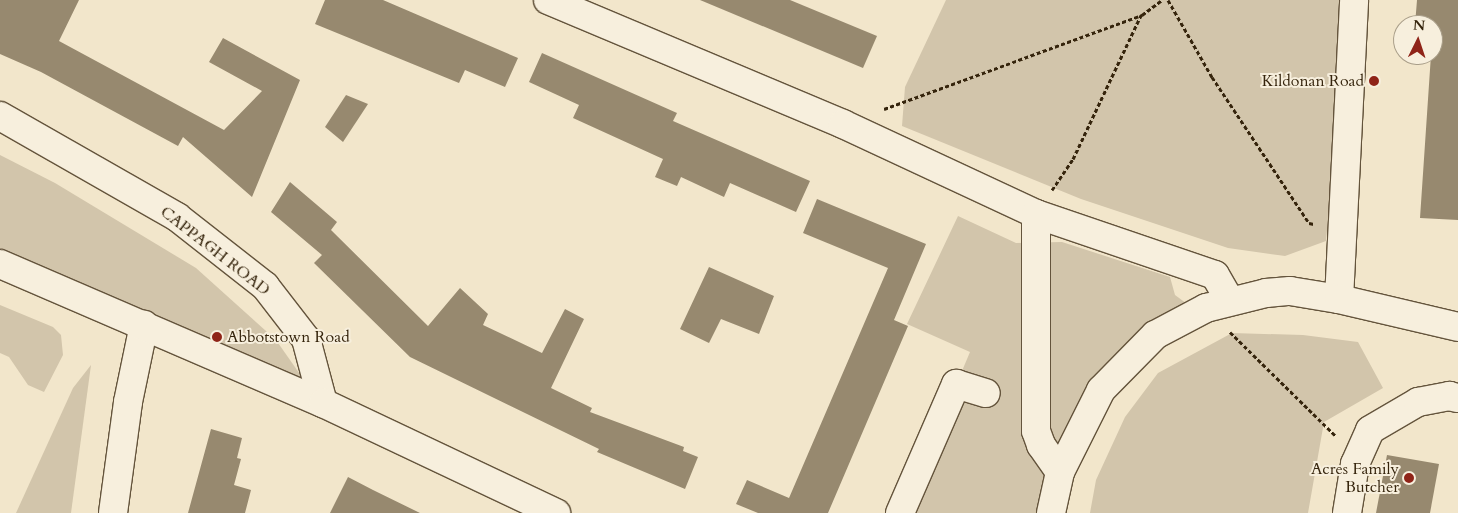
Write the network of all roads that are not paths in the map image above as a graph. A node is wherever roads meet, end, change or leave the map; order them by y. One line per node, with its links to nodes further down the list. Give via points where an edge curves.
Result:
1 (548, 0): 4 (street, via 843,124)
2 (1354, 0): 6 (street)
3 (0, 116): 12 (street, CAPPAGH ROAD, via 178,217 265,286 306,339)
4 (1036, 214): 7 (street, via 1215,275); 13 (street, via 1036,431 1041,445)
5 (0, 264): 8 (street)
6 (1339, 299): 7 (street, via 1290,292); 9 (street)
7 (1218, 304): 13 (street, via 1155,335 1101,390)
8 (144, 325): 12 (street); 14 (street, via 128,402)
9 (1458, 327)
10 (986, 393): 16 (street, via 956,384)
11 (1458, 398): 18 (street, via 1449,396 1418,402 1370,430 1358,457)
12 (323, 403): 15 (street)
13 (1060, 472): 17 (street)
14 (112, 513)
15 (556, 513)
16 (900, 513)
17 (1051, 513)
18 (1347, 513)

